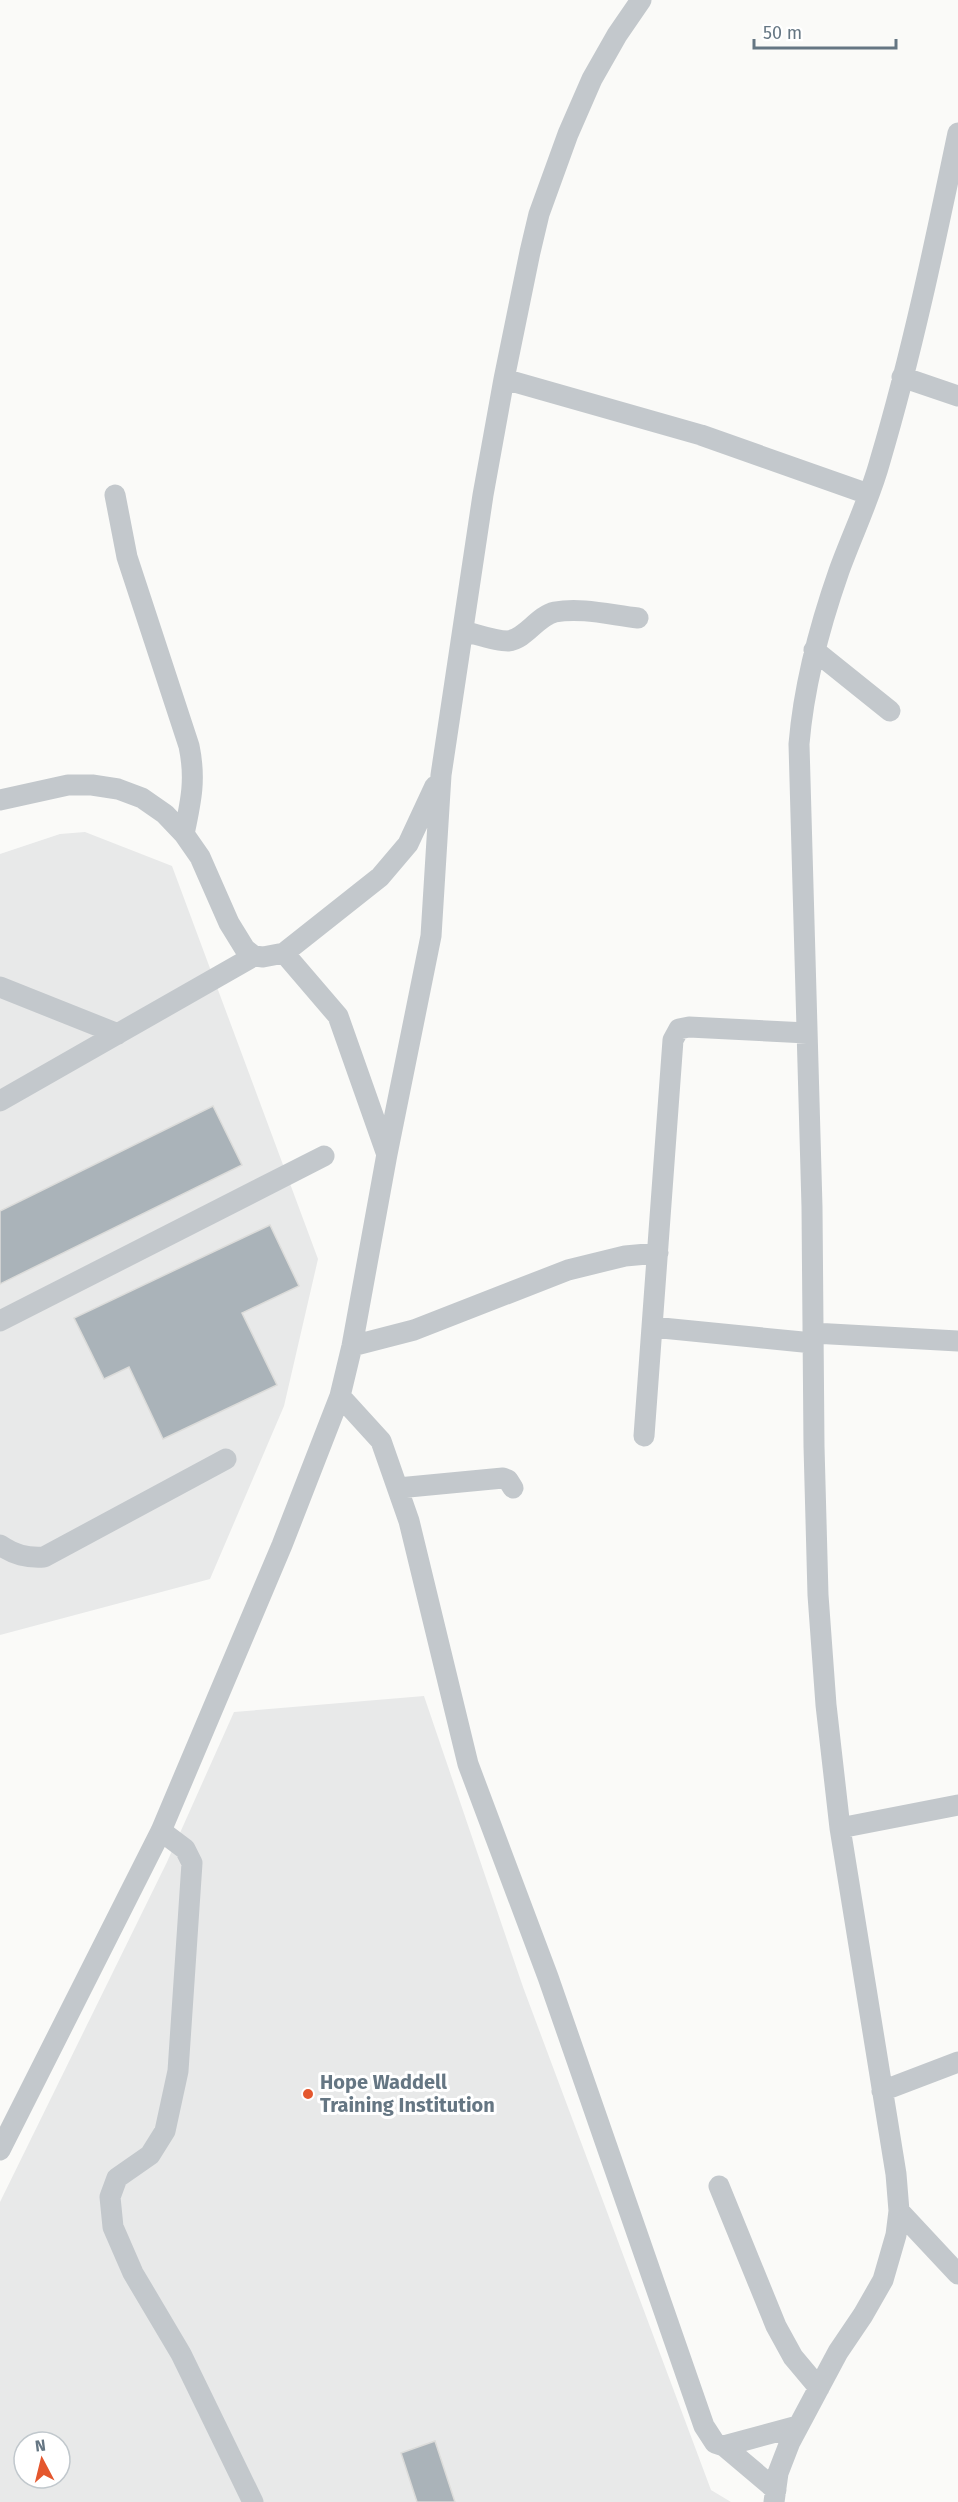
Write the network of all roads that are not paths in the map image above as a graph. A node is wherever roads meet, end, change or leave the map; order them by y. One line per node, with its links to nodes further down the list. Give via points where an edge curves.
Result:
1 (641, 0): 5 (street, via 592,79 539,214)
2 (958, 133): 3 (street)
3 (950, 209): 4 (street)
4 (902, 377): 6 (street); 7 (street)
5 (504, 379): 7 (street, via 701,435); 10 (street)
6 (958, 396)
7 (868, 494): 11 (street)
8 (115, 495): 15 (street, via 127,557 194,765 194,789)
9 (638, 618): 10 (street, via 572,610 552,612 507,641)
10 (463, 631): 13 (street)
11 (814, 650): 12 (street); 19 (street, via 800,744)
12 (890, 711)
13 (441, 775): 16 (street, via 408,844 380,877); 22 (street, via 431,936)
14 (0, 800): 15 (street, via 68,785 118,789 142,798)
15 (184, 834): 17 (street, via 200,857 228,923 245,950)
16 (284, 953): 17 (street); 22 (street, via 338,1016)
17 (254, 956): 20 (street)
18 (0, 987): 20 (street)
19 (807, 1033): 24 (street, via 679,1029 673,1040); 27 (street)
20 (118, 1034): 21 (street)
21 (0, 1101)
22 (387, 1154): 29 (street)
23 (324, 1156): 25 (street)
24 (658, 1253): 26 (street); 29 (street, via 625,1256 568,1270 414,1330)
25 (0, 1321)
26 (652, 1327): 27 (street); 31 (street)
27 (813, 1338): 28 (street); 37 (street, via 818,1595)
28 (958, 1341)
29 (352, 1346): 30 (street)
30 (340, 1396): 33 (street, via 381,1441); 38 (street, via 282,1545)
31 (644, 1436)
32 (226, 1459): 35 (street, via 44,1557 27,1558)
33 (398, 1488): 34 (street, via 503,1478); 47 (street, via 468,1764 548,1977 704,2426 715,2443)
34 (513, 1488)
35 (0, 1545)
36 (958, 1805): 37 (street)
37 (840, 1828): 40 (street)
38 (160, 1832): 41 (street); 49 (street, via 185,1849 192,1863 178,2071 165,2131 150,2155 117,2178 110,2198 113,2227 133,2273 182,2354)
39 (958, 2062): 40 (street)
40 (882, 2091): 43 (street)
41 (0, 2150)
42 (719, 2186): 45 (street, via 776,2326 793,2357)
43 (899, 2211): 44 (street); 45 (street, via 883,2280)
44 (958, 2274)
45 (819, 2388): 46 (street)
46 (798, 2426): 47 (street); 48 (street, via 778,2473)
47 (724, 2446): 48 (street)
48 (775, 2496)
49 (253, 2502)

